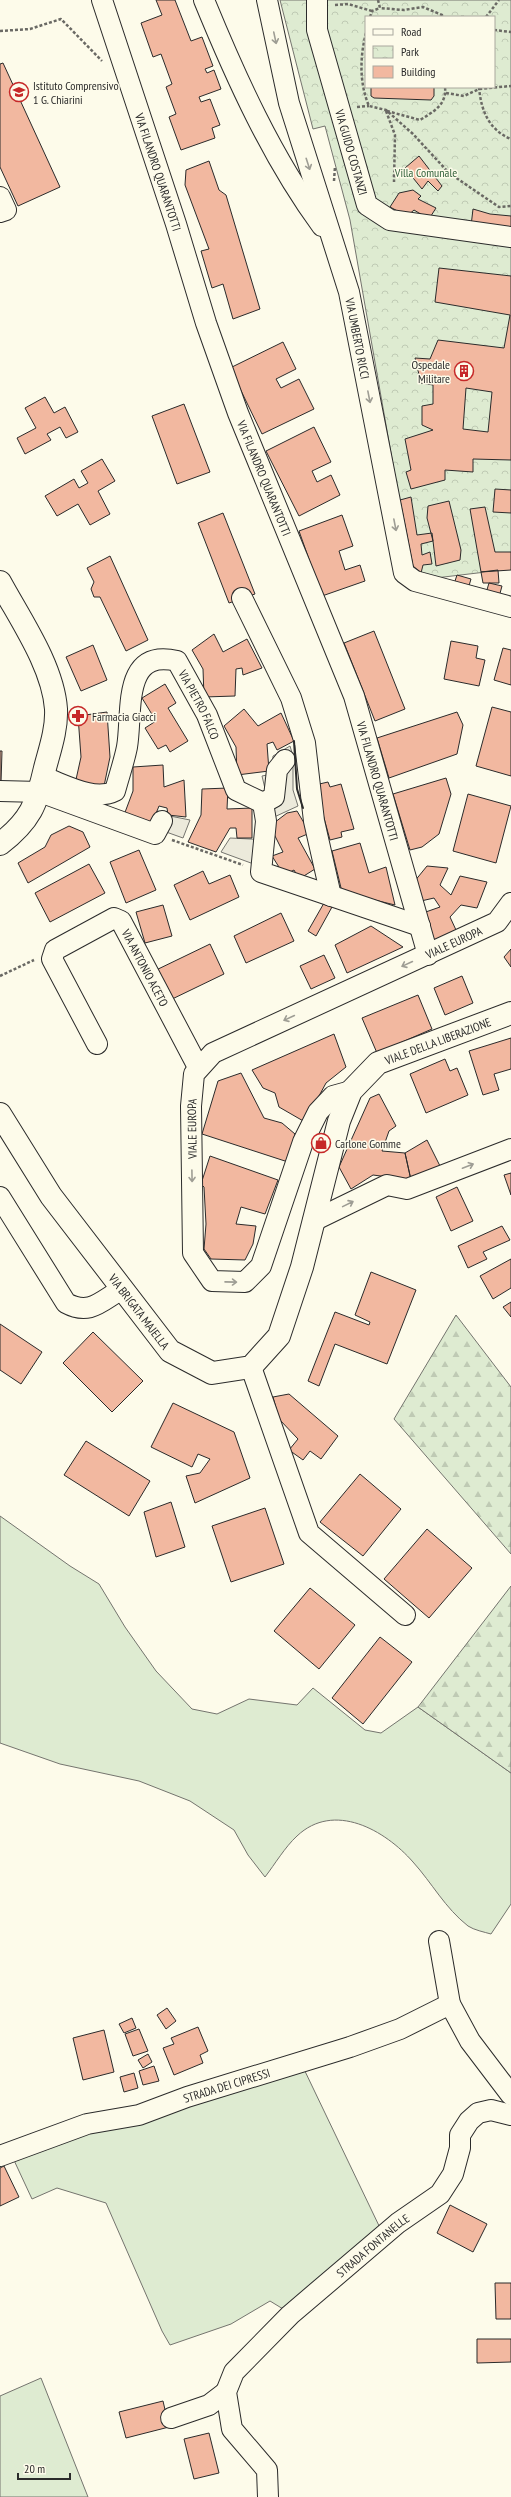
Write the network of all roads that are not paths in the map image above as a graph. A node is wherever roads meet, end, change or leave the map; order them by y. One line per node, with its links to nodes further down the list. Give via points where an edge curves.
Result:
1 (102, 0): 20 (street, VIA FILANDRO QUARANTOTTI, via 206,324 233,398 354,696)
2 (204, 0): 8 (street, via 231,66 283,165 304,201)
3 (267, 0): 8 (street, VIA UMBERTO RICCI, one-way to 8, via 289,103)
4 (317, 2): 7 (street, VIA GUIDO COSTANZI, via 317,30 367,205 390,220)
5 (0, 197): 6 (street, via 6,210)
6 (0, 212)
7 (511, 237)
8 (332, 239): 11 (street, VIA UMBERTO RICCI, one-way to 11, via 348,292 404,573 415,581)
9 (0, 582): 13 (main road, via 45,667 54,695 56,725)
10 (242, 598): 18 (street, via 292,698 305,743 314,821)
11 (511, 607)
12 (285, 760): 15 (street, via 277,770 274,797)
13 (42, 784): 14 (street); 15 (street, VIA PIETRO FALCO, via 106,796 115,791 127,746 133,681 141,669 156,659 167,659 177,661 206,715 236,790); 16 (street); 17 (main road, via 26,822)
14 (0, 791)
15 (263, 803): 18 (street, via 266,821 261,872)
16 (159, 827)
17 (0, 844)
18 (331, 896): 20 (street)
19 (511, 902): 21 (street, VIALE EUROPA, via 497,922)
20 (420, 926): 21 (street, VIA FILANDRO QUARANTOTTI)
21 (428, 955): 24 (street, VIALE EUROPA, one-way to 24, via 213,1053)
22 (511, 1013): 25 (main road, VIALE DELLA LIBERAZIONE, via 378,1063)
23 (97, 1044): 24 (street, VIA ANTONIO ACETO, via 52,959 55,950 114,918 121,921)
24 (198, 1067): 25 (street, VIALE EUROPA, one-way to 25, via 194,1074 191,1106 193,1253 212,1281 245,1282 261,1266 304,1142 318,1112 333,1096)
25 (351, 1091): 29 (main road, via 339,1121)
26 (0, 1114): 30 (main road, VIA BRIGATA MAJELLA, via 51,1196)
27 (511, 1149): 29 (street, one-way to 27, via 387,1185 407,1189)
28 (0, 1197): 30 (street, via 66,1303 77,1309 88,1310)
29 (312, 1221): 31 (main road, via 302,1267 279,1336)
30 (122, 1289): 31 (main road, VIA BRIGATA MAJELLA, via 170,1350 212,1373)
31 (251, 1367): 32 (street, via 309,1533)
32 (405, 1615)
33 (439, 1941): 34 (street)
34 (450, 2004): 35 (street, via 470,2041); 37 (street, STRADA DEI CIPRESSI, via 400,2030 350,2047 187,2097 139,2115 87,2124 29,2143)
35 (511, 2095)
36 (511, 2115): 38 (street, STRADA FONTANELLE, via 491,2110 478,2113 469,2121 460,2135 460,2148 453,2174 440,2194 398,2223 290,2315 234,2372)
37 (0, 2156)
38 (226, 2392): 39 (street, via 209,2405); 40 (street, via 232,2429 267,2470)
39 (171, 2418)
40 (268, 2497)

